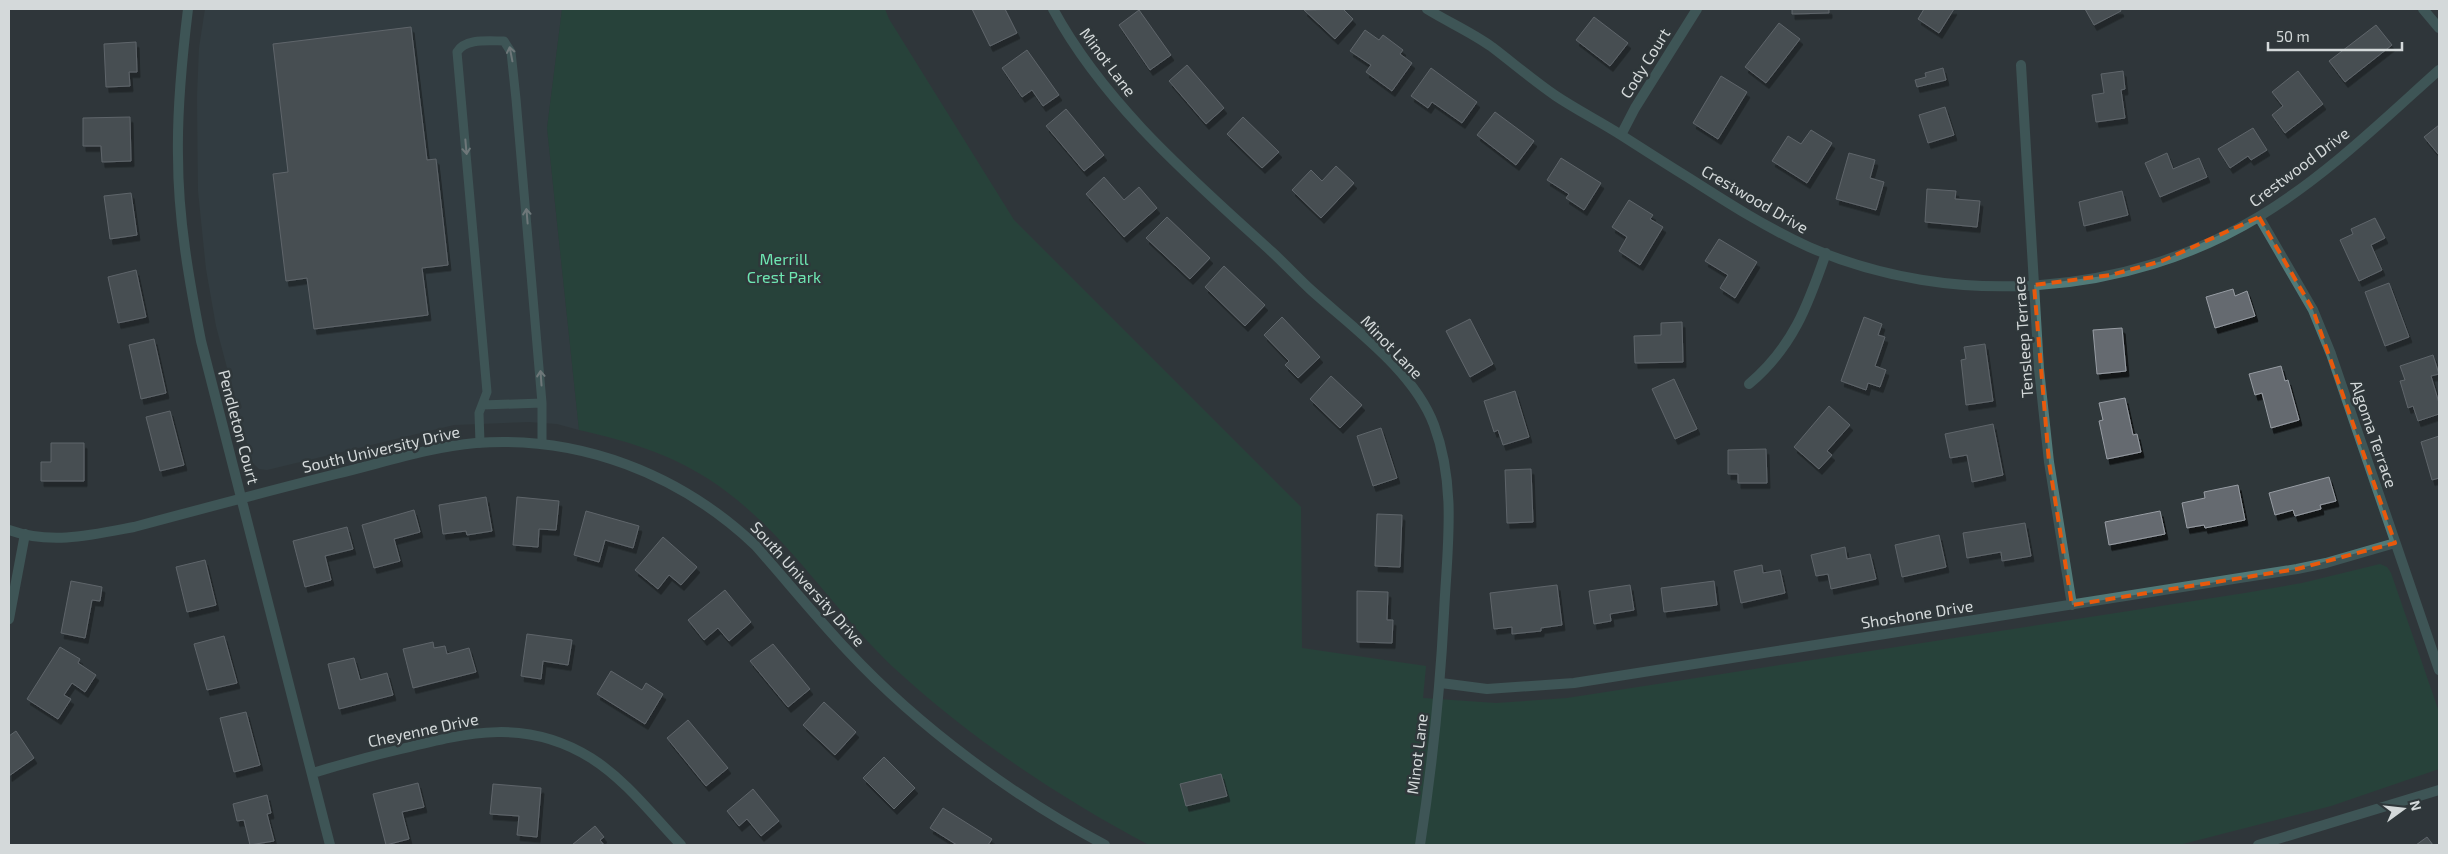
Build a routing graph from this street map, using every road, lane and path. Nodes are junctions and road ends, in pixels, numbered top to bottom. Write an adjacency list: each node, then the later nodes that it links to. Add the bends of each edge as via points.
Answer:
1 (188, 9): 18 (street, Pendleton Court, via 182,60 178,157 187,270 201,341)
2 (1053, 9): 25 (street, Minot Lane, via 1081,53 1121,105 1158,145 1371,344 1401,374 1428,412 1443,454 1450,507)
3 (1427, 9): 9 (street, Crestwood Drive, via 1490,46 1558,97)
4 (1697, 9): 9 (street, Cody Court)
5 (2423, 9): 6 (street)
6 (2439, 28)
7 (2021, 65): 12 (street, Tensleep Terrace)
8 (2439, 70): 10 (street, Crestwood Drive, via 2338,160)
9 (1621, 135): 11 (street, Crestwood Drive, via 1767,226)
10 (2259, 217): 12 (street, Crestwood Drive, via 2162,261 2110,275); 21 (street, Algoma Terrace, via 2313,310)
11 (1826, 253): 12 (street, Crestwood Drive, via 1894,274 1943,282); 13 (street, via 1814,287 1784,348)
12 (2034, 285): 22 (street, Tensleep Terrace, via 2048,453)
13 (1750, 384)
14 (542, 403): 15 (lane); 15 (lane, one-way to 15, via 511,52 504,41 468,42 457,52 486,392); 17 (lane)
15 (482, 405): 16 (lane, via 479,413)
16 (480, 443): 17 (street, South University Drive); 18 (street, South University Drive, via 430,450)
17 (542, 444): 30 (street, South University Drive, via 590,452 625,463 656,475 693,496 750,540 848,651 954,746 1018,794)
18 (242, 498): 20 (street, South University Drive, via 86,536 52,538); 26 (street, Pendleton Court)
19 (9, 530): 20 (street, South University Drive)
20 (25, 534): 23 (street)
21 (2395, 543): 22 (street, Shoshone Drive, via 2297,569); 24 (street, Algoma Terrace)
22 (2072, 605): 25 (street, Shoshone Drive, via 1574,683 1487,689)
23 (9, 619)
24 (2439, 670)
25 (1441, 683): 31 (street, Minot Lane)
26 (313, 773): 28 (street, Pendleton Court); 29 (street, Cheyenne Drive, via 473,732 530,734 561,743 591,758 614,776)
27 (2439, 790): 32 (street)
28 (330, 845)
29 (681, 845)
30 (1105, 845)
31 (1420, 845)
32 (2258, 845)

